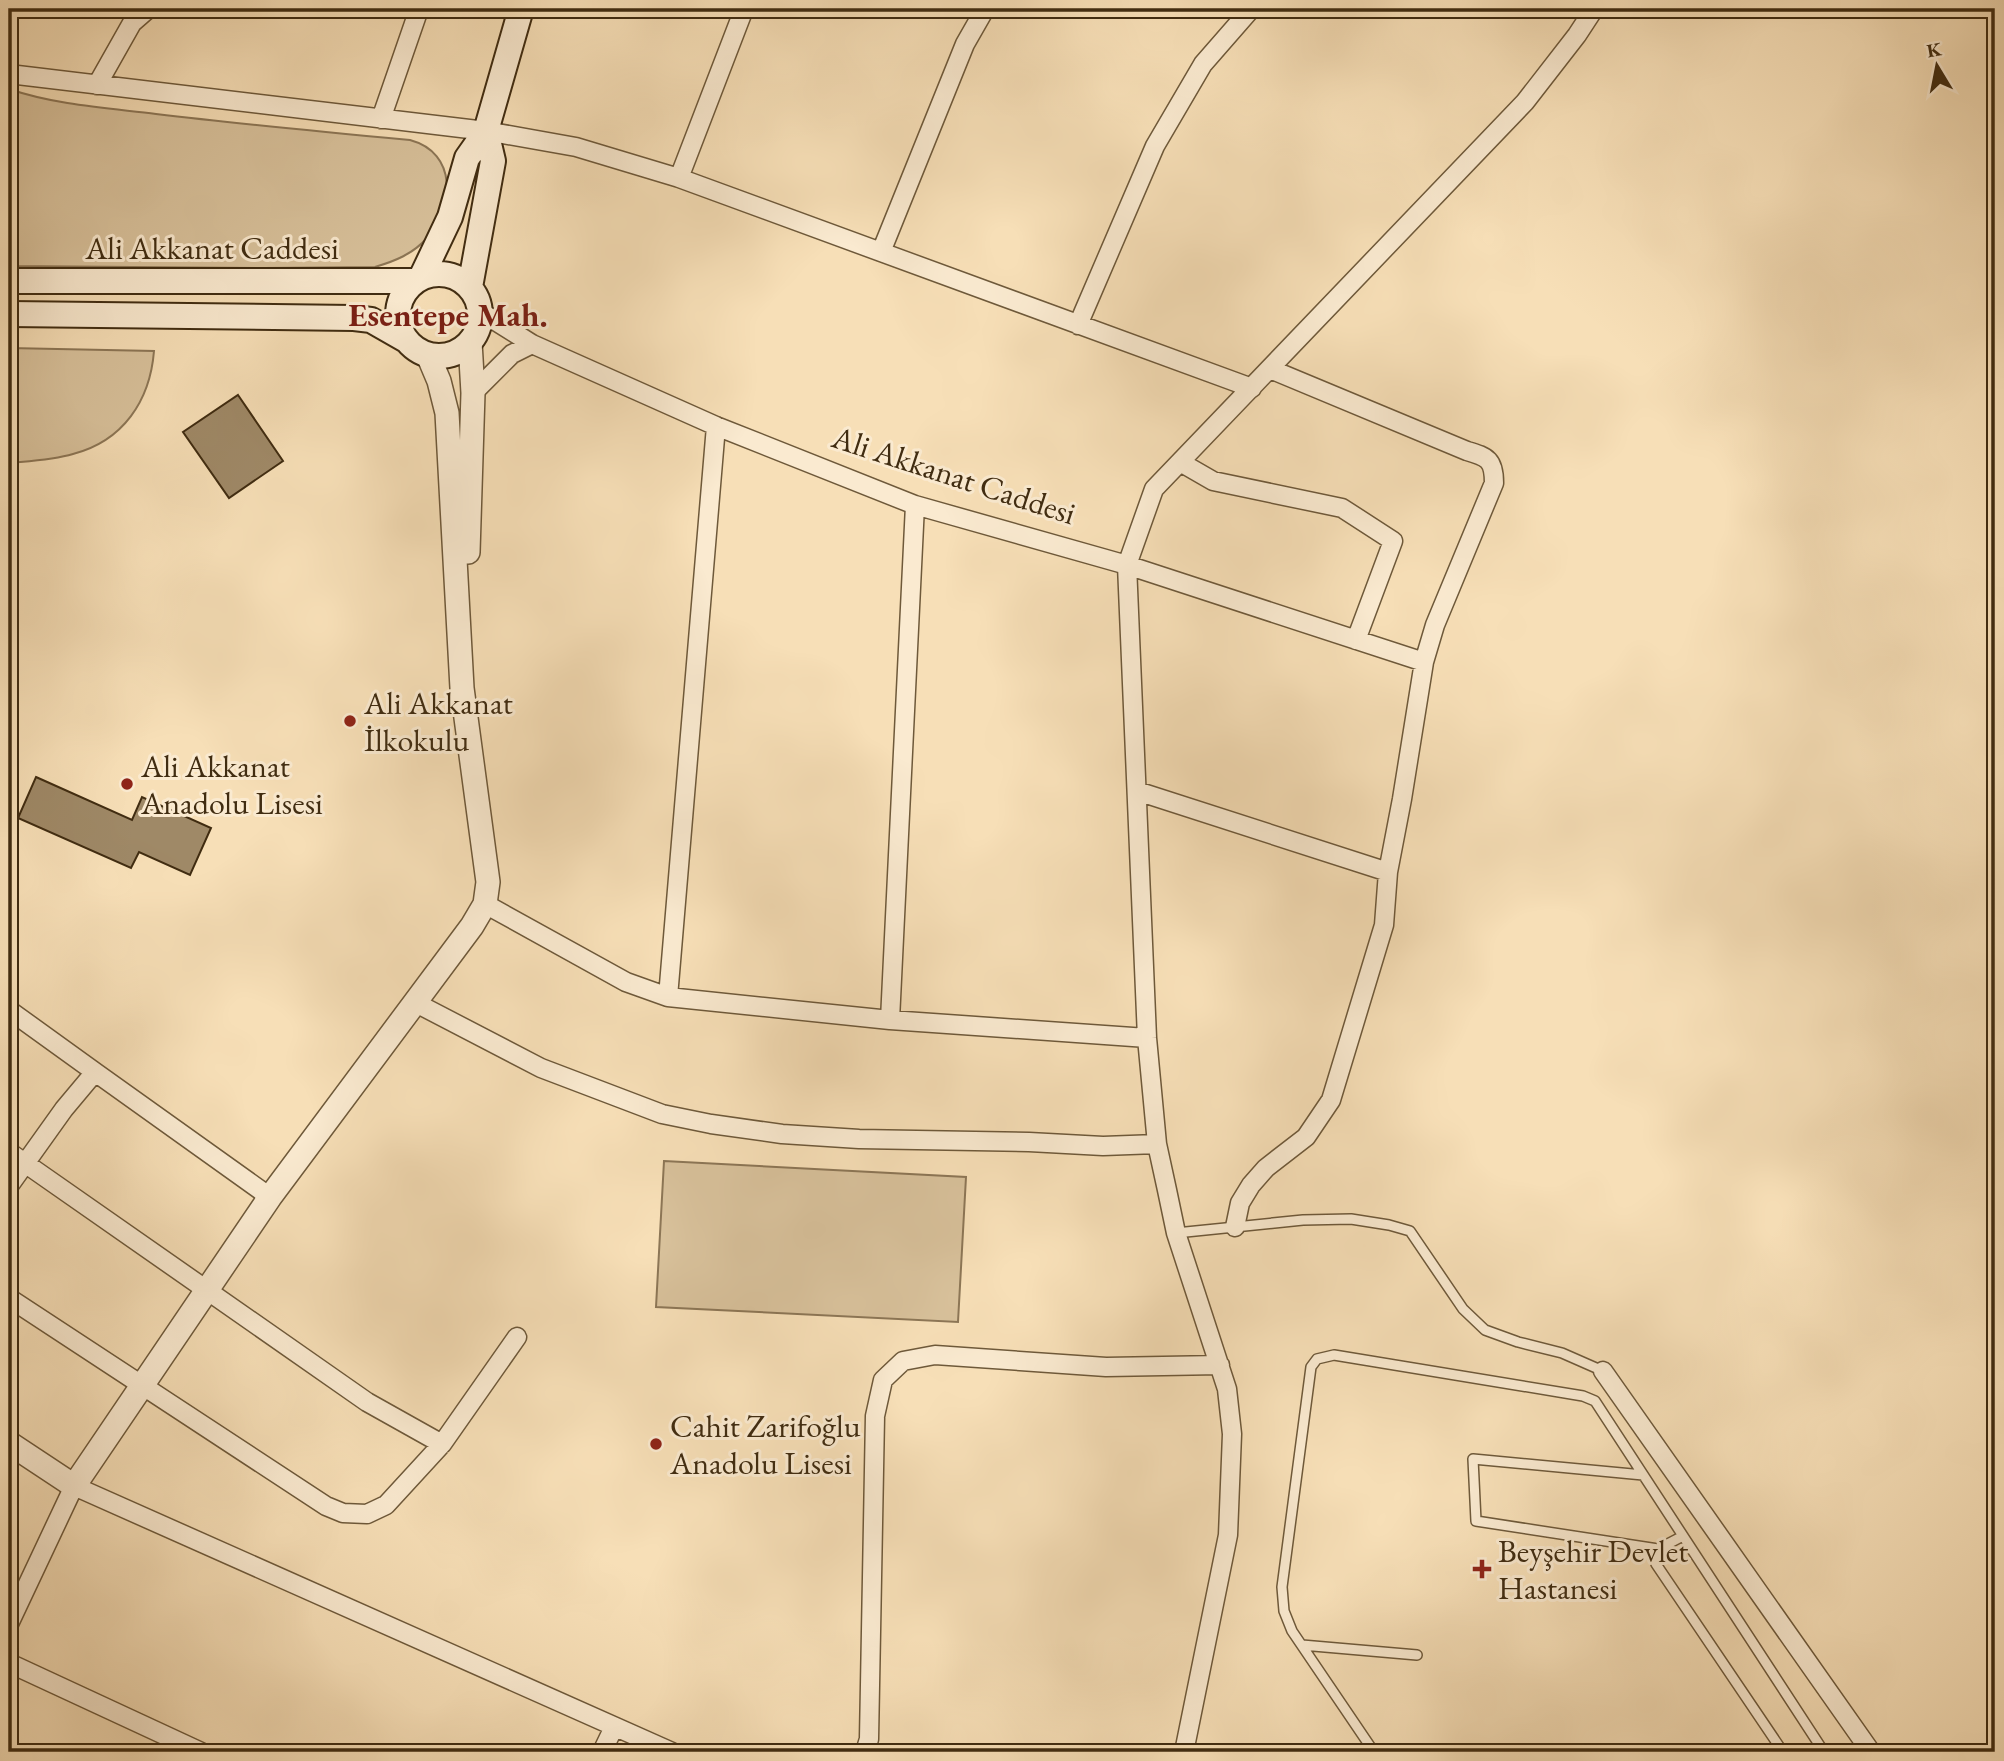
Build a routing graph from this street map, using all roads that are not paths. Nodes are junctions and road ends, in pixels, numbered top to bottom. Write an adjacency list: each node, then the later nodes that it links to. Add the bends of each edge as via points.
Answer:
1 (148, 9): 9 (street, via 132,23)
2 (419, 9): 10 (street)
3 (522, 9): 11 (main road)
4 (744, 9): 12 (street)
5 (985, 9): 13 (street, via 965,44)
6 (1251, 9): 19 (street, via 1203,64 1155,146)
7 (1594, 9): 24 (street, via 1525,102)
8 (9, 74): 9 (street)
9 (97, 85): 10 (street)
10 (381, 119): 11 (street)
11 (486, 131): 12 (street, via 576,147); 14 (main road, via 467,158 450,217); 16 (main road, via 493,160)
12 (679, 178): 13 (street)
13 (881, 252): 19 (street)
14 (418, 280): 15 (main road, Ali Akkanat Caddesi); 16 (main road, via 447,275); 20 (main road, via 402,296 398,309)
15 (9, 281)
16 (470, 287): 17 (main road)
17 (481, 312): 21 (main road, via 478,331); 22 (street, Ali Akkanat Caddesi)
18 (9, 314): 20 (main road, via 354,318 371,320)
19 (1078, 325): 25 (street)
20 (406, 340): 23 (main road)
21 (470, 342): 23 (main road, via 454,354); 26 (street)
22 (532, 344): 26 (street, via 512,354); 27 (street, Ali Akkanat Caddesi)
23 (428, 355): 33 (street, via 447,413)
24 (1270, 369): 25 (street); 32 (street, via 1481,455 1494,468 1494,483)
25 (1252, 388): 28 (street)
26 (473, 393): 33 (street)
27 (716, 426): 29 (street, Ali Akkanat Caddesi); 37 (street)
28 (1180, 462): 30 (street, via 1154,489); 31 (street, via 1213,481 1342,508 1393,541)
29 (915, 505): 30 (street, Ali Akkanat Caddesi); 40 (street)
30 (1127, 565): 31 (street, Ali Akkanat Caddesi); 34 (street)
31 (1356, 640): 32 (street, Ali Akkanat Caddesi)
32 (1423, 662): 35 (street)
33 (462, 688): 36 (street, via 488,883)
34 (1137, 791): 35 (street); 41 (street)
35 (1388, 872): 48 (street, via 1384,925 1331,1100 1306,1137 1251,1185 1240,1203)
36 (485, 905): 37 (street, via 626,982); 38 (street)
37 (668, 997): 40 (street)
38 (414, 1002): 43 (street, via 541,1068 662,1114 782,1134 859,1139); 47 (street)
39 (9, 1010): 42 (street)
40 (890, 1020): 41 (street)
41 (1147, 1038): 43 (street)
42 (96, 1072): 45 (street); 47 (street)
43 (1157, 1144): 49 (street)
44 (9, 1152): 45 (street)
45 (24, 1164): 46 (street); 50 (street)
46 (9, 1186)
47 (270, 1197): 50 (street)
48 (1235, 1227): 49 (lane); 54 (lane, via 1350,1219 1410,1231 1463,1309 1485,1329)
49 (1176, 1233): 53 (street)
50 (207, 1289): 55 (street); 57 (street, via 367,1402)
51 (9, 1298): 55 (street)
52 (517, 1336): 57 (street)
53 (1220, 1365): 71 (street, via 1106,1367 936,1356 903,1361 883,1380 875,1416 869,1739); 72 (street, via 1232,1433 1228,1535)
54 (1604, 1371): 76 (street)
55 (142, 1385): 57 (street, via 343,1513 367,1514 386,1505); 59 (street)
56 (9, 1443): 59 (street)
57 (442, 1444)
58 (1643, 1475): 60 (lane); 61 (lane, via 1474,1459 1476,1521); 63 (lane, via 1594,1401 1583,1396 1334,1355 1317,1359 1311,1367 1282,1587 1284,1611)
59 (74, 1486): 62 (street); 66 (street)
60 (1683, 1536): 61 (lane); 75 (lane)
61 (1658, 1549): 74 (lane, via 1656,1564)
62 (9, 1624)
63 (1301, 1645): 64 (lane); 73 (lane)
64 (1417, 1655)
65 (9, 1662): 67 (street)
66 (614, 1727): 69 (street); 70 (street)
67 (172, 1746): 68 (street)
68 (201, 1752)
69 (602, 1752)
70 (672, 1752)
71 (865, 1752)
72 (1184, 1752)
73 (1374, 1752)
74 (1783, 1752)
75 (1824, 1752)
76 (1871, 1752)

